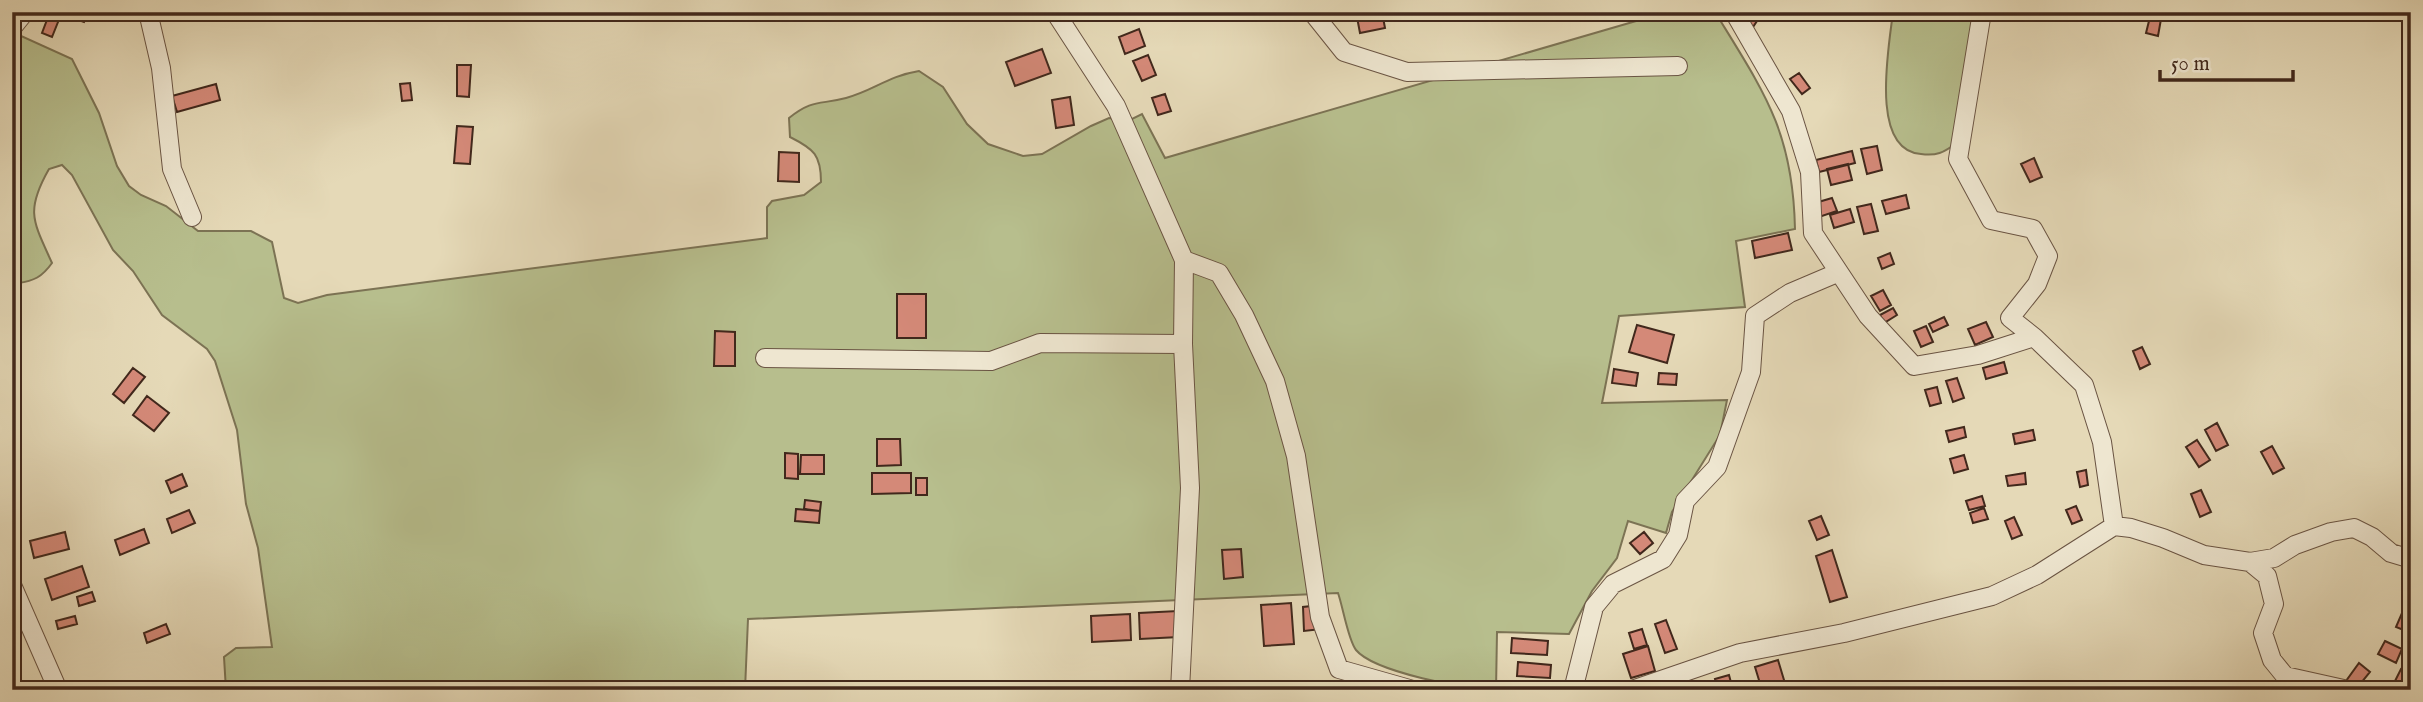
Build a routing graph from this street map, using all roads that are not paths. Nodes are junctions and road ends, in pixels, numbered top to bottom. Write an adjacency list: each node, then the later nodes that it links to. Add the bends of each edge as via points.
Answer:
1 (25, 12): 7 (street)
2 (148, 12): 9 (street, via 161,68 172,169)
3 (1055, 12): 10 (street, via 1115,106)
4 (1312, 12): 8 (street, via 1344,52 1407,72)
5 (1734, 12): 11 (street, via 1791,111 1810,172 1814,233)
6 (1982, 12): 12 (street, via 1958,159 1991,220 2033,229 2048,256 2037,284 2010,318)
7 (12, 28)
8 (1678, 66)
9 (192, 217)
10 (1184, 260): 13 (street); 22 (street, via 1219,273 1275,381 1296,456 1320,617 1339,669)
11 (1837, 273): 12 (street, via 1868,316 1914,366 1978,355); 23 (street, via 1790,293 1755,316 1751,372 1717,467 1685,501 1678,535 1663,559 1613,584 1594,607)
12 (2034, 337): 15 (street, via 2084,385 2102,442)
13 (1183, 344): 14 (street, via 1040,343 991,362); 21 (street, via 1190,488)
14 (765, 358)
15 (2114, 526): 17 (street, via 2131,527 2204,555); 24 (street, via 2037,575 1992,596 1740,653)
16 (2411, 559): 17 (street, via 2391,553 2354,528 2295,545 2274,558)
17 (2250, 562): 19 (street, via 2267,576 2274,604 2263,633 2272,660 2285,676)
18 (12, 585): 20 (street)
19 (2313, 685): 25 (street)
20 (58, 690)
21 (1180, 690)
22 (1413, 690)
23 (1573, 690)
24 (1632, 690)
25 (2348, 690)

